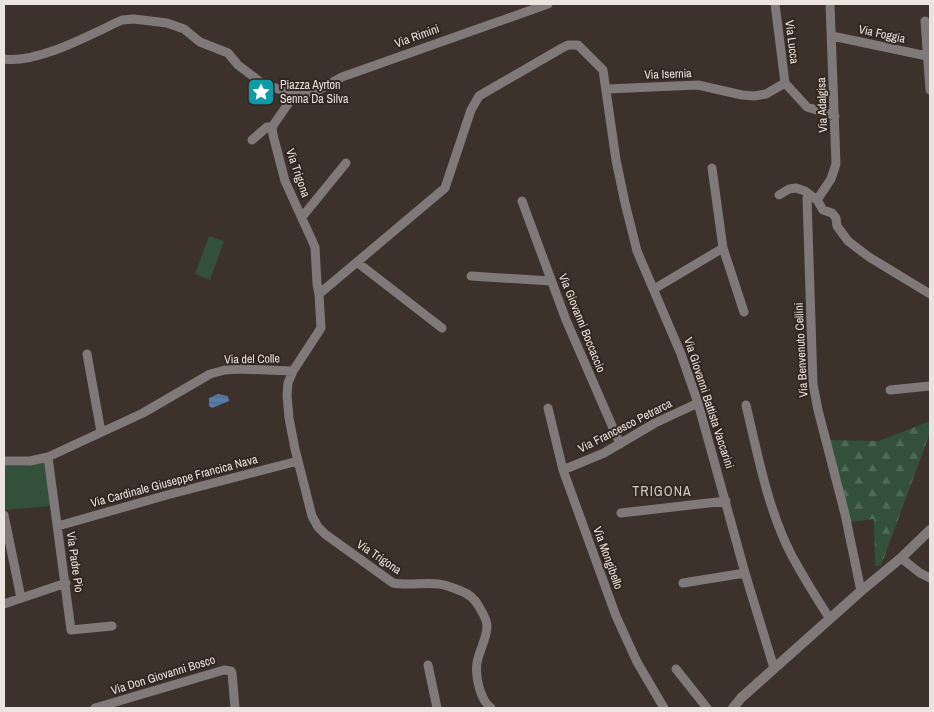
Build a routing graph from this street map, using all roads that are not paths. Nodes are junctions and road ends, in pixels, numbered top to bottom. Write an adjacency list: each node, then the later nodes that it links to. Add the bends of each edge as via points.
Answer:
1 (548, 4): 11 (street, Via Rimini, via 342,76 315,92)
2 (775, 4): 8 (street, Via Lucca)
3 (830, 4): 5 (street, Via Adalgisa)
4 (925, 21): 6 (street)
5 (832, 36): 6 (street, Via Foggia); 12 (street, Via Adalgisa)
6 (927, 56): 10 (street)
7 (4, 58): 11 (street, via 18,60 40,54 122,20 167,22 184,29 200,42 228,53 263,84)
8 (785, 83): 9 (street, Via Isernia, via 766,94 754,96 698,85); 12 (street, via 807,107)
9 (607, 89): 23 (street, Via Giovanni Battista Vaccarini, via 603,70 590,55 578,45 568,45 479,96 471,110 445,188); 26 (street, Via Giovanni Battista Vaccarini, via 624,202 637,251)
10 (930, 90)
11 (297, 96): 13 (street)
12 (835, 116): 19 (street, Via Adalgisa, via 836,164 831,180)
13 (272, 127): 14 (street, via 267,127); 21 (street, Via Trigona, via 284,175)
14 (252, 140)
15 (346, 163): 21 (street)
16 (712, 168): 22 (street)
17 (808, 194): 18 (street, via 796,188); 19 (street); 54 (street, Via Benvenuto Cellini, via 813,384)
18 (779, 195)
19 (817, 200): 28 (street, via 823,210 836,218 837,226 848,241)
20 (522, 201): 25 (street, Via Giovanni Boccaccio)
21 (302, 217): 27 (street, Via Trigona, via 315,247)
22 (723, 248): 26 (street); 29 (street)
23 (358, 263): 27 (street); 30 (street)
24 (471, 276): 25 (street)
25 (551, 281): 39 (street, Via Giovanni Boccaccio)
26 (654, 289): 35 (street, Via Giovanni Battista Vaccarini)
27 (319, 294): 32 (street, Via del Colle, via 321,328)
28 (930, 294)
29 (744, 312)
30 (442, 328)
31 (88, 354): 38 (street)
32 (293, 371): 38 (street, Via del Colle, via 239,369 210,374 143,413); 42 (street, Via Trigona, via 288,383 289,418)
33 (930, 386): 34 (street)
34 (890, 390)
35 (698, 403): 39 (street, Via Francesco Petrarca); 44 (street, Via Giovanni Battista Vaccarini)
36 (746, 405): 57 (street, via 776,518 792,556)
37 (548, 408): 43 (street, Via Mongibello)
38 (101, 432): 40 (street, Via del Colle)
39 (620, 444): 43 (street, Via Francesco Petrarca)
40 (48, 456): 41 (street, Via del Colle, via 20,462); 47 (street, Via Padre Pio)
41 (4, 461)
42 (298, 461): 47 (street, Via Cardinale Giuseppe Francica Nava); 65 (street, Via Trigona, via 312,516 325,534 394,584 440,584 474,599 488,625 477,670 481,695)
43 (563, 470): 66 (street, Via Mongibello, via 616,616 637,662)
44 (726, 501): 45 (street); 50 (street, Via Giovanni Battista Vaccarini)
45 (622, 513)
46 (4, 515): 55 (street)
47 (58, 526): 52 (street, Via Padre Pio)
48 (930, 530): 49 (street)
49 (901, 558): 51 (street); 54 (street)
50 (745, 573): 53 (street); 61 (street, Via Giovanni Battista Vaccarini)
51 (930, 578)
52 (66, 583): 55 (street); 58 (street, Via Padre Pio, via 71,630)
53 (683, 583)
54 (861, 591): 57 (street)
55 (21, 598): 56 (street)
56 (4, 604)
57 (830, 620): 61 (street)
58 (112, 626)
59 (428, 665): 64 (street)
60 (676, 668): 67 (street)
61 (774, 668): 68 (street)
62 (96, 708): 63 (street, Via Don Giovanni Bosco, via 224,670 232,673)
63 (235, 708)
64 (437, 708)
65 (491, 708)
66 (664, 708)
67 (707, 708)
68 (732, 708)

